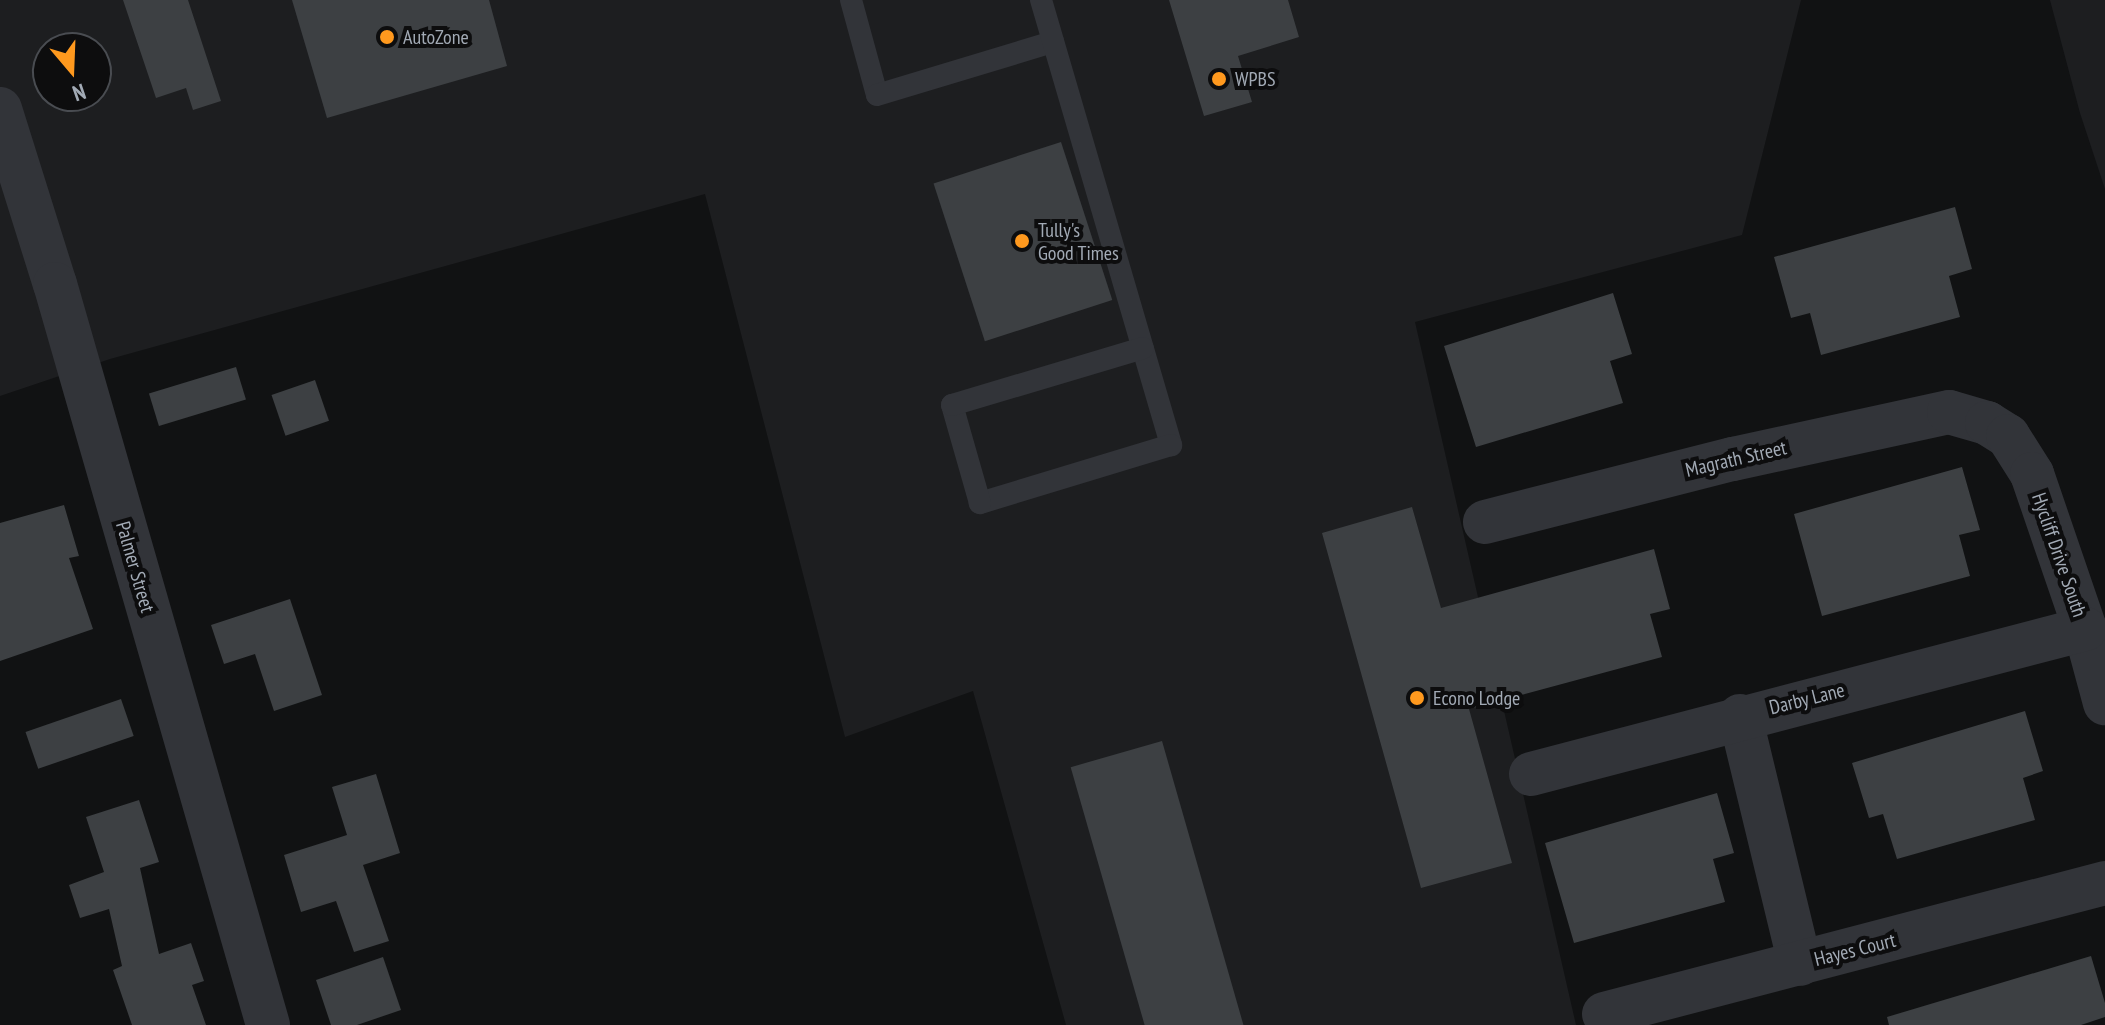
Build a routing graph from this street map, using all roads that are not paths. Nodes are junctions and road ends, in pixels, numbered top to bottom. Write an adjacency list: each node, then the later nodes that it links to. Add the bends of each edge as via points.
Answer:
1 (851, 0): 3 (lane, via 877,95)
2 (1041, 0): 3 (lane)
3 (1053, 42): 5 (lane)
4 (0, 109): 15 (street, Palmer Street)
5 (1143, 348): 5 (lane, via 1171,445 980,503 952,405)
6 (1987, 423): 7 (street, Magrath Street, via 1949,412 1733,459); 8 (street, Hycliff Drive South, via 2008,436 2032,474)
7 (1485, 522)
8 (2085, 629): 9 (street, Hycliff Drive South); 10 (street, Darby Lane)
9 (2105, 703)
10 (1740, 716): 11 (street, Darby Lane); 13 (street)
11 (1531, 774)
12 (2105, 883): 13 (street, Hayes Court)
13 (1800, 964): 14 (street, Hayes Court)
14 (1604, 1014)
15 (268, 1025)

